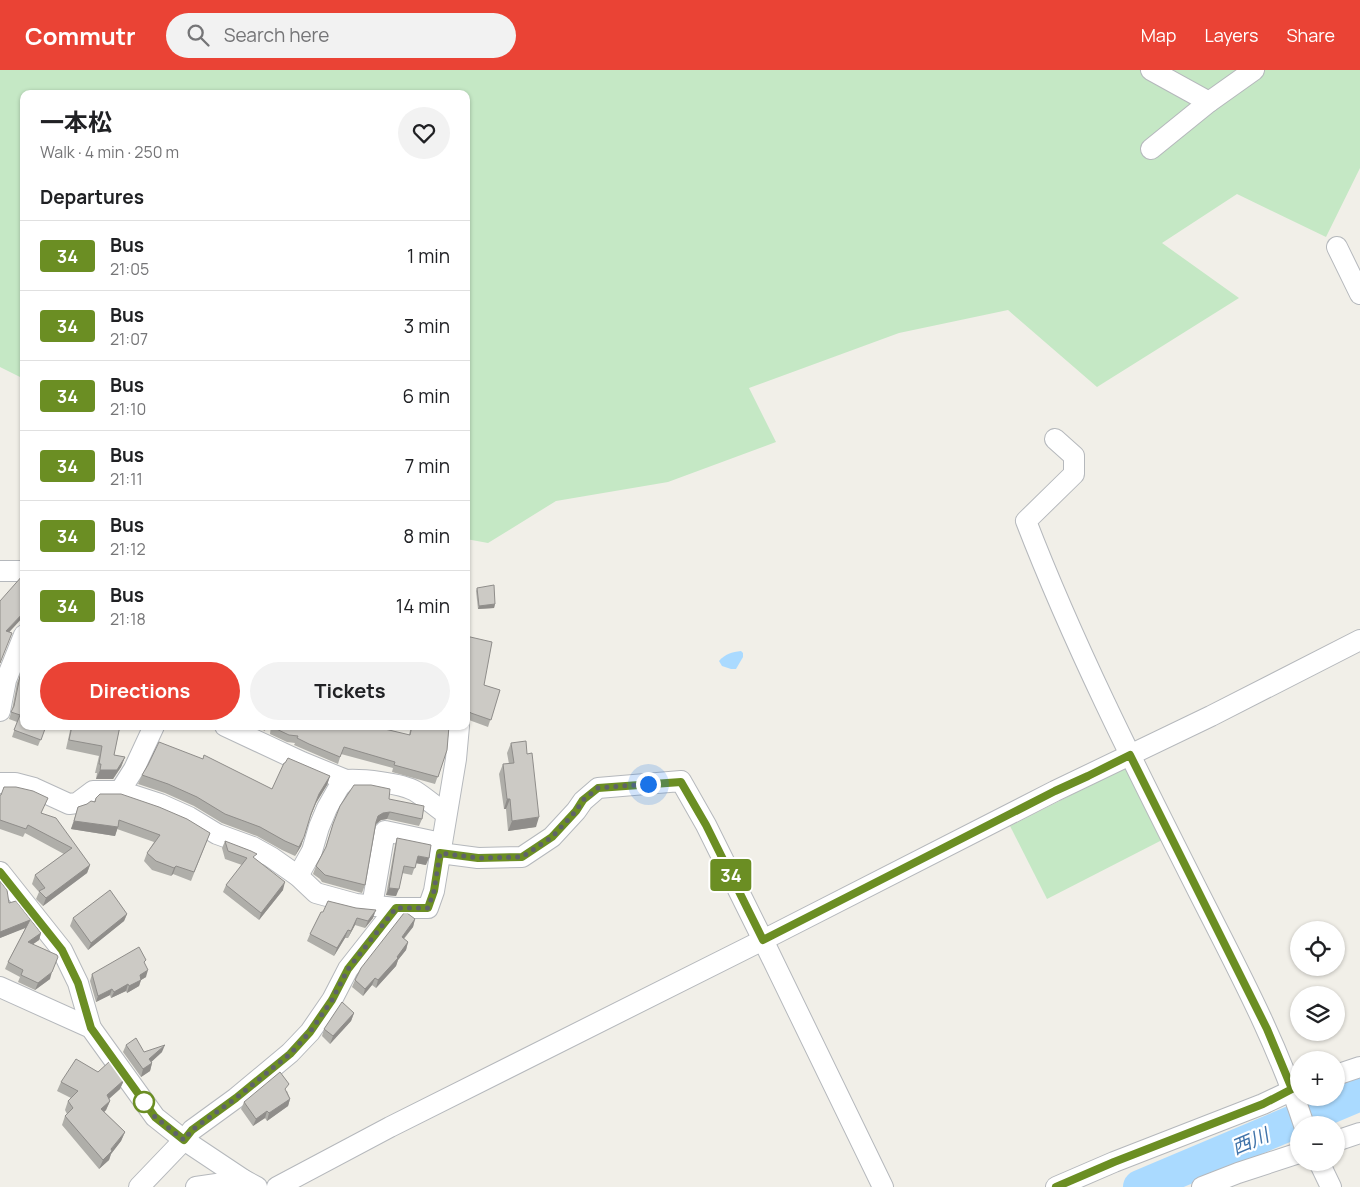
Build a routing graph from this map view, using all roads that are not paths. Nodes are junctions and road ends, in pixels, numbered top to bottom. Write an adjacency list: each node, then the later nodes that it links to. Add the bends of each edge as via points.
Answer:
1 (1151, 70): 3 (street)
2 (1254, 70): 3 (street)
3 (1209, 102): 4 (street)
4 (1151, 149)
5 (1337, 247): 6 (street)
6 (1360, 294)
7 (1055, 439): 16 (street, via 1074,456 1074,474 1026,521 1055,594)
8 (0, 571): 9 (street)
9 (20, 571)
10 (1360, 640): 16 (street)
11 (20, 645): 12 (street, via 6,680)
12 (0, 711)
13 (152, 730): 19 (street)
14 (234, 730): 17 (street)
15 (459, 730): 20 (street)
16 (1130, 755): 26 (street); 31 (street)
17 (346, 780): 20 (street, via 372,780 408,788); 23 (street, via 327,808 312,851)
18 (0, 783): 19 (street, via 34,788 69,804 77,803 93,791)
19 (120, 791): 23 (street, via 160,804 217,834 253,847)
20 (446, 814): 21 (street)
21 (440, 848): 24 (street, via 385,831); 25 (street, via 434,891 428,908); 26 (street, via 478,858 522,857 552,837 583,800 598,788 681,782)
22 (0, 872): 28 (street, via 62,950 78,983)
23 (298, 876): 24 (street, via 316,893)
24 (372, 906): 25 (street)
25 (396, 908): 35 (street, via 348,969 310,1032 290,1054 192,1130)
26 (763, 940): 41 (street); 42 (street)
27 (0, 987): 28 (street)
28 (91, 1028): 35 (street, via 155,1117)
29 (1360, 1067): 30 (street)
30 (1345, 1072)
31 (1290, 1076)
32 (1290, 1091): 43 (street)
33 (1360, 1133): 34 (street)
34 (1345, 1138)
35 (184, 1140): 38 (street); 39 (street)
36 (1290, 1156): 44 (street)
37 (1323, 1171): 45 (street)
38 (251, 1183): 40 (street)
39 (139, 1187)
40 (196, 1187)
41 (277, 1187)
42 (883, 1187)
43 (1056, 1187)
44 (1202, 1187)
45 (1331, 1187)

